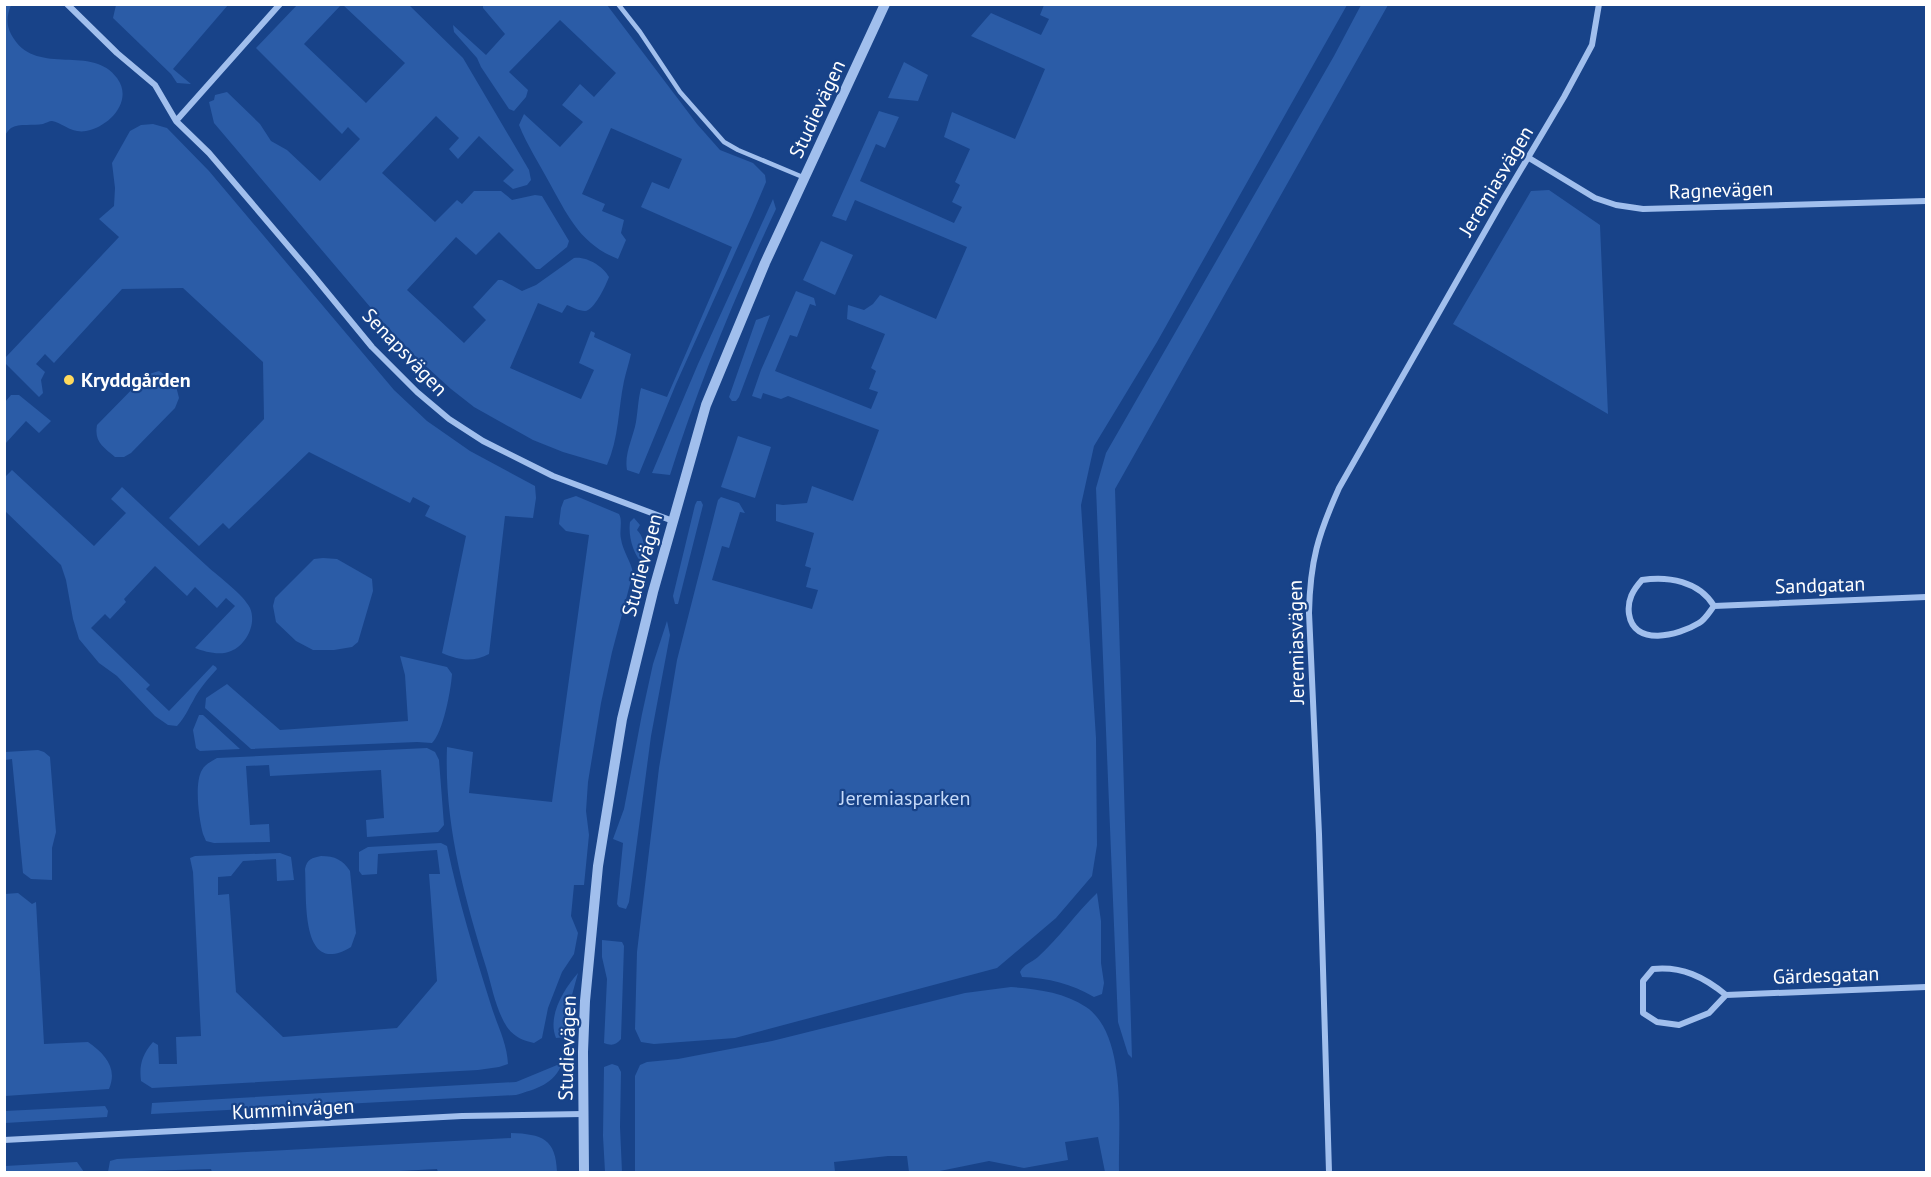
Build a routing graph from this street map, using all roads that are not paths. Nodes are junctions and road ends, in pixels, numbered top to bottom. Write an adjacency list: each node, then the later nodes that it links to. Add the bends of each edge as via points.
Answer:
1 (67, 4): 6 (street, Senapsvägen, via 155,86)
2 (280, 4): 6 (street)
3 (618, 4): 8 (lane, via 680,92 723,142)
4 (885, 4): 8 (street, Studievägen)
5 (1599, 4): 7 (street, Jeremiasvägen, via 1592,45)
6 (176, 121): 10 (street, Senapsvägen, via 209,153 372,347 449,419 553,477)
7 (1529, 158): 9 (street, Ragnevägen, via 1594,198 1643,209); 18 (street, Jeremiasvägen, via 1339,488 1324,521 1310,577)
8 (805, 178): 10 (street, Studievägen, via 706,405)
9 (1926, 201)
10 (673, 521): 15 (street, Studievägen, via 622,719 608,797 585,1001)
11 (1926, 597): 12 (street, Sandgatan)
12 (1714, 606): 12 (street, via 1708,595 1685,583 1659,577 1642,580 1632,591 1628,606 1630,624 1641,634 1664,636 1700,623)
13 (1926, 987): 14 (street, Gärdesgatan)
14 (1726, 995): 14 (street, via 1707,980 1669,967 1653,969 1643,981 1643,1013 1657,1022 1679,1025 1709,1013)
15 (583, 1114): 16 (street, Kumminvägen, via 462,1116); 17 (street, Studievägen)
16 (4, 1140)
17 (584, 1173)
18 (1329, 1173)

